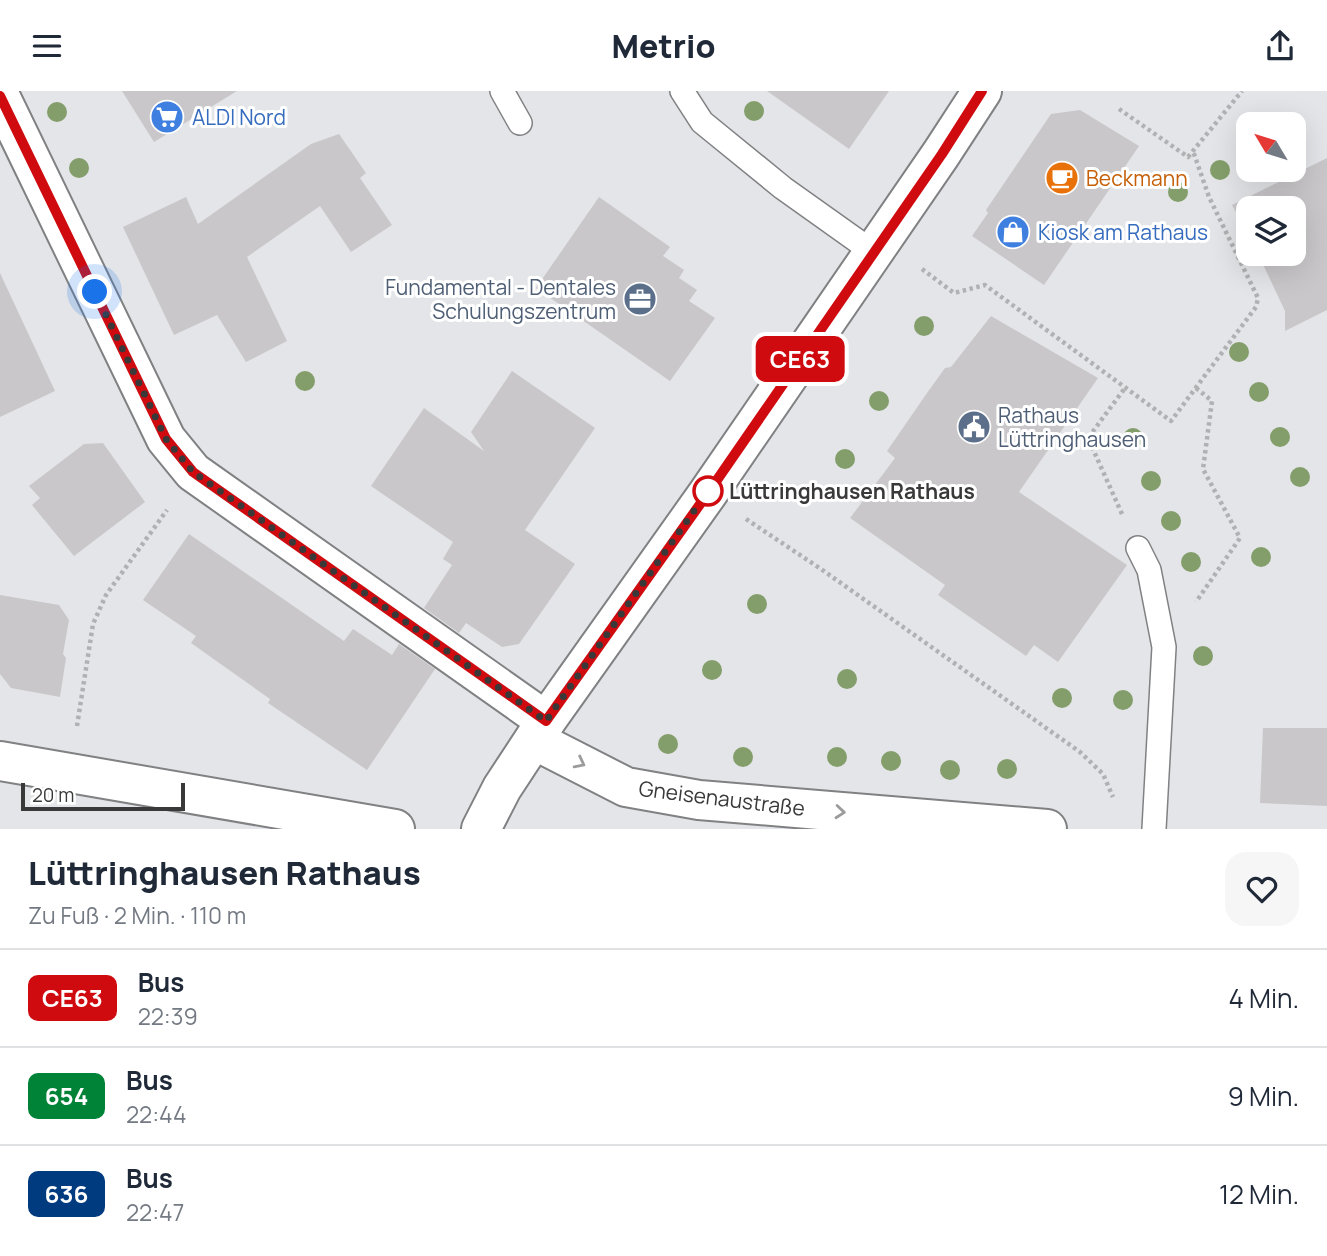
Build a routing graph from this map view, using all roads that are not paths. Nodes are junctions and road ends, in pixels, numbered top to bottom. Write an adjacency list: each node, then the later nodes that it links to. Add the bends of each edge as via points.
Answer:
1 (502, 91): 5 (lane)
2 (682, 91): 6 (lane, via 702,122 783,188)
3 (982, 91): 6 (street)
4 (0, 96): 8 (street, Gneisenaustraße, via 166,439 193,472)
5 (520, 123)
6 (878, 245): 8 (street)
7 (1138, 548): 13 (lane, via 1149,570 1164,647)
8 (540, 731): 11 (street); 12 (street, Gneisenaustraße, one-way to 12, via 626,787 699,800)
9 (0, 761): 10 (street)
10 (395, 829)
11 (481, 829)
12 (1047, 829)
13 (1154, 829)

